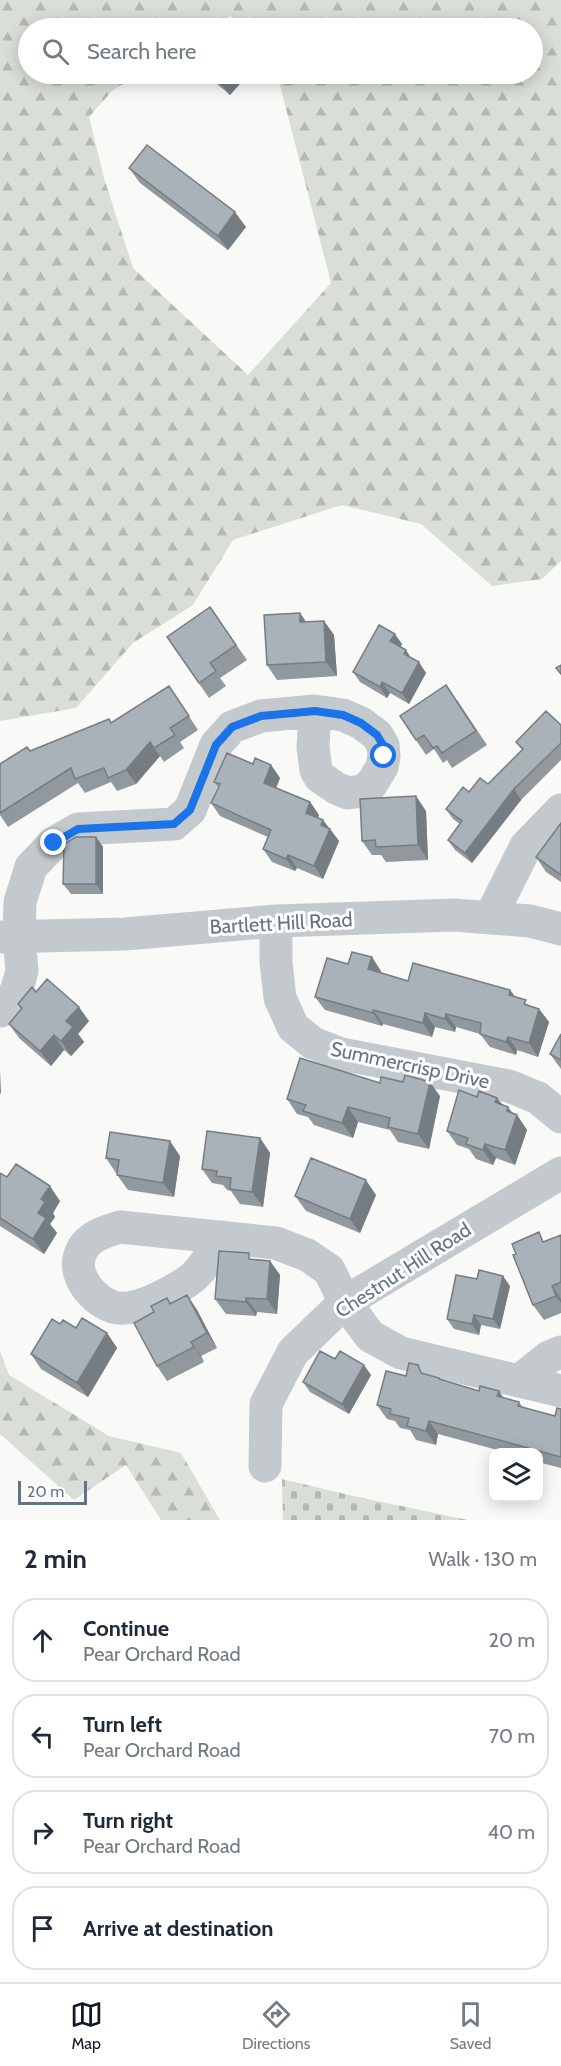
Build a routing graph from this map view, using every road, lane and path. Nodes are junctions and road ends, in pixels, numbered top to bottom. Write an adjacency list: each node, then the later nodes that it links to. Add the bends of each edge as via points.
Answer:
1 (315, 711): 6 (street, via 261,716 232,727 216,745 190,810 174,824 78,829 54,843 31,867)
2 (561, 810): 3 (street, via 526,846)
3 (490, 918): 4 (street, Bartlett Hill Road, via 454,915); 5 (street, Bartlett Hill Road, via 530,921)
4 (276, 921): 6 (street, Bartlett Hill Road, via 125,934); 8 (street, Summercrisp Drive, via 280,998 293,1027 313,1043 341,1054 509,1086 538,1098)
5 (561, 929)
6 (9, 937): 7 (street, via 22,971 16,992)
7 (0, 1011)
8 (561, 1117)
9 (561, 1173): 11 (street, Chestnut Hill Road)
10 (222, 1237): 11 (street, via 276,1243 307,1255 329,1270)
11 (345, 1302): 13 (street, via 370,1336 401,1353); 15 (street, Chestnut Hill Road, via 293,1352 266,1404)
12 (561, 1352): 13 (street)
13 (519, 1381): 14 (street)
14 (561, 1391)
15 (265, 1466)

